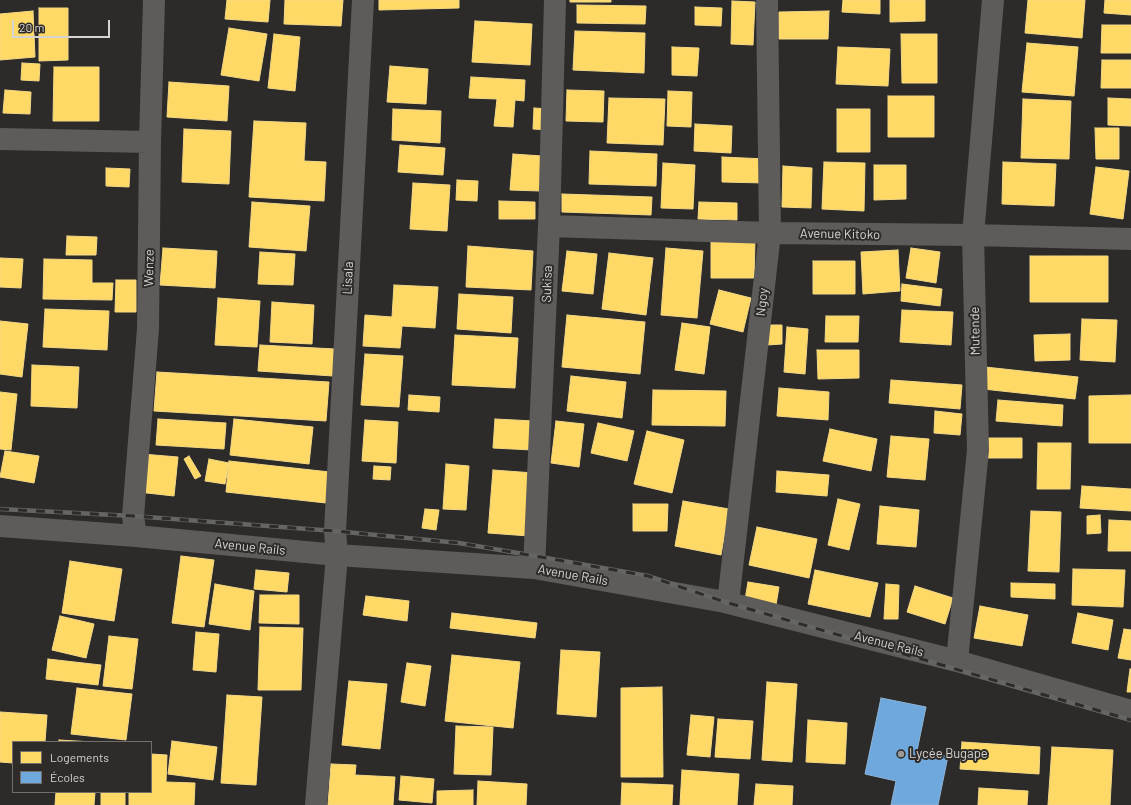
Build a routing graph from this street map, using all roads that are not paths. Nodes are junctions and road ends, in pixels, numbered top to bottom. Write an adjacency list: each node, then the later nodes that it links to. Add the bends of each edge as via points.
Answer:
1 (154, 0): 7 (street, Wenze)
2 (363, 0): 14 (street, Lisala, via 335,531)
3 (555, 0): 8 (street, Sukisa)
4 (767, 0): 9 (street, Ngoy)
5 (993, 0): 10 (street, Mutende)
6 (0, 139): 7 (street)
7 (150, 142): 13 (street, Wenze, via 148,329 133,516)
8 (549, 226): 9 (street, Avenue Kitoko); 15 (street, Sukisa)
9 (770, 233): 10 (street, Avenue Kitoko); 16 (street, Ngoy)
10 (973, 235): 11 (street, Avenue Kitoko); 17 (street, Mutende, via 978,450)
11 (1131, 239)
12 (0, 526): 13 (street, Avenue Rails)
13 (136, 536): 14 (street, Avenue Rails)
14 (337, 556): 15 (street, Avenue Rails); 19 (street, Lisala)
15 (534, 568): 16 (street, Avenue Rails)
16 (728, 603): 17 (street, Avenue Rails)
17 (957, 661): 18 (street, Avenue Rails)
18 (1131, 711)
19 (316, 805)

